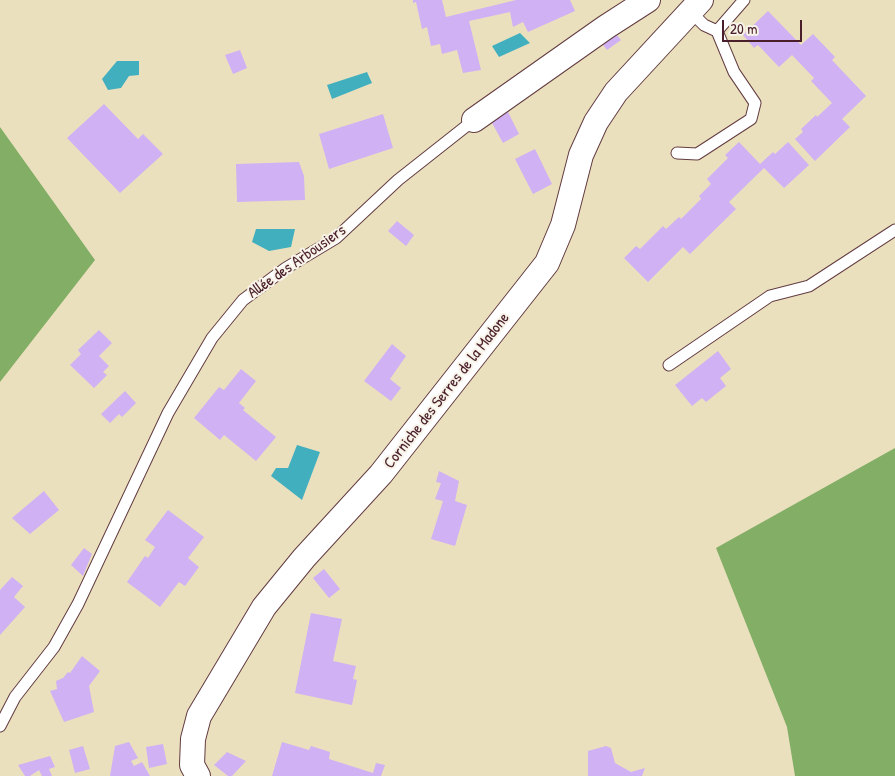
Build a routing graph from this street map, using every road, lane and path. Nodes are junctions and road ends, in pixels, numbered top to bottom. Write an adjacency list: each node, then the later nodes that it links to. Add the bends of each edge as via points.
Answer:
1 (648, 0): 5 (street, Allée des Arbousiers)
2 (744, 0): 4 (lane)
3 (696, 6): 4 (lane, via 704,26); 10 (street, Corniche des Serres de la Madone, via 616,92 596,122 581,155 563,224 547,263 381,474 264,607 199,716 192,756 192,765)
4 (717, 31): 6 (lane, via 734,72 755,102 751,119 697,154)
5 (474, 120): 9 (lane, Allée des Arbousiers, via 398,180 336,238 286,268 243,300 212,338 168,413 78,604 54,647 15,697)
6 (677, 153)
7 (895, 230): 8 (lane, via 809,286 770,296)
8 (669, 365)
9 (0, 726)
10 (198, 776)

